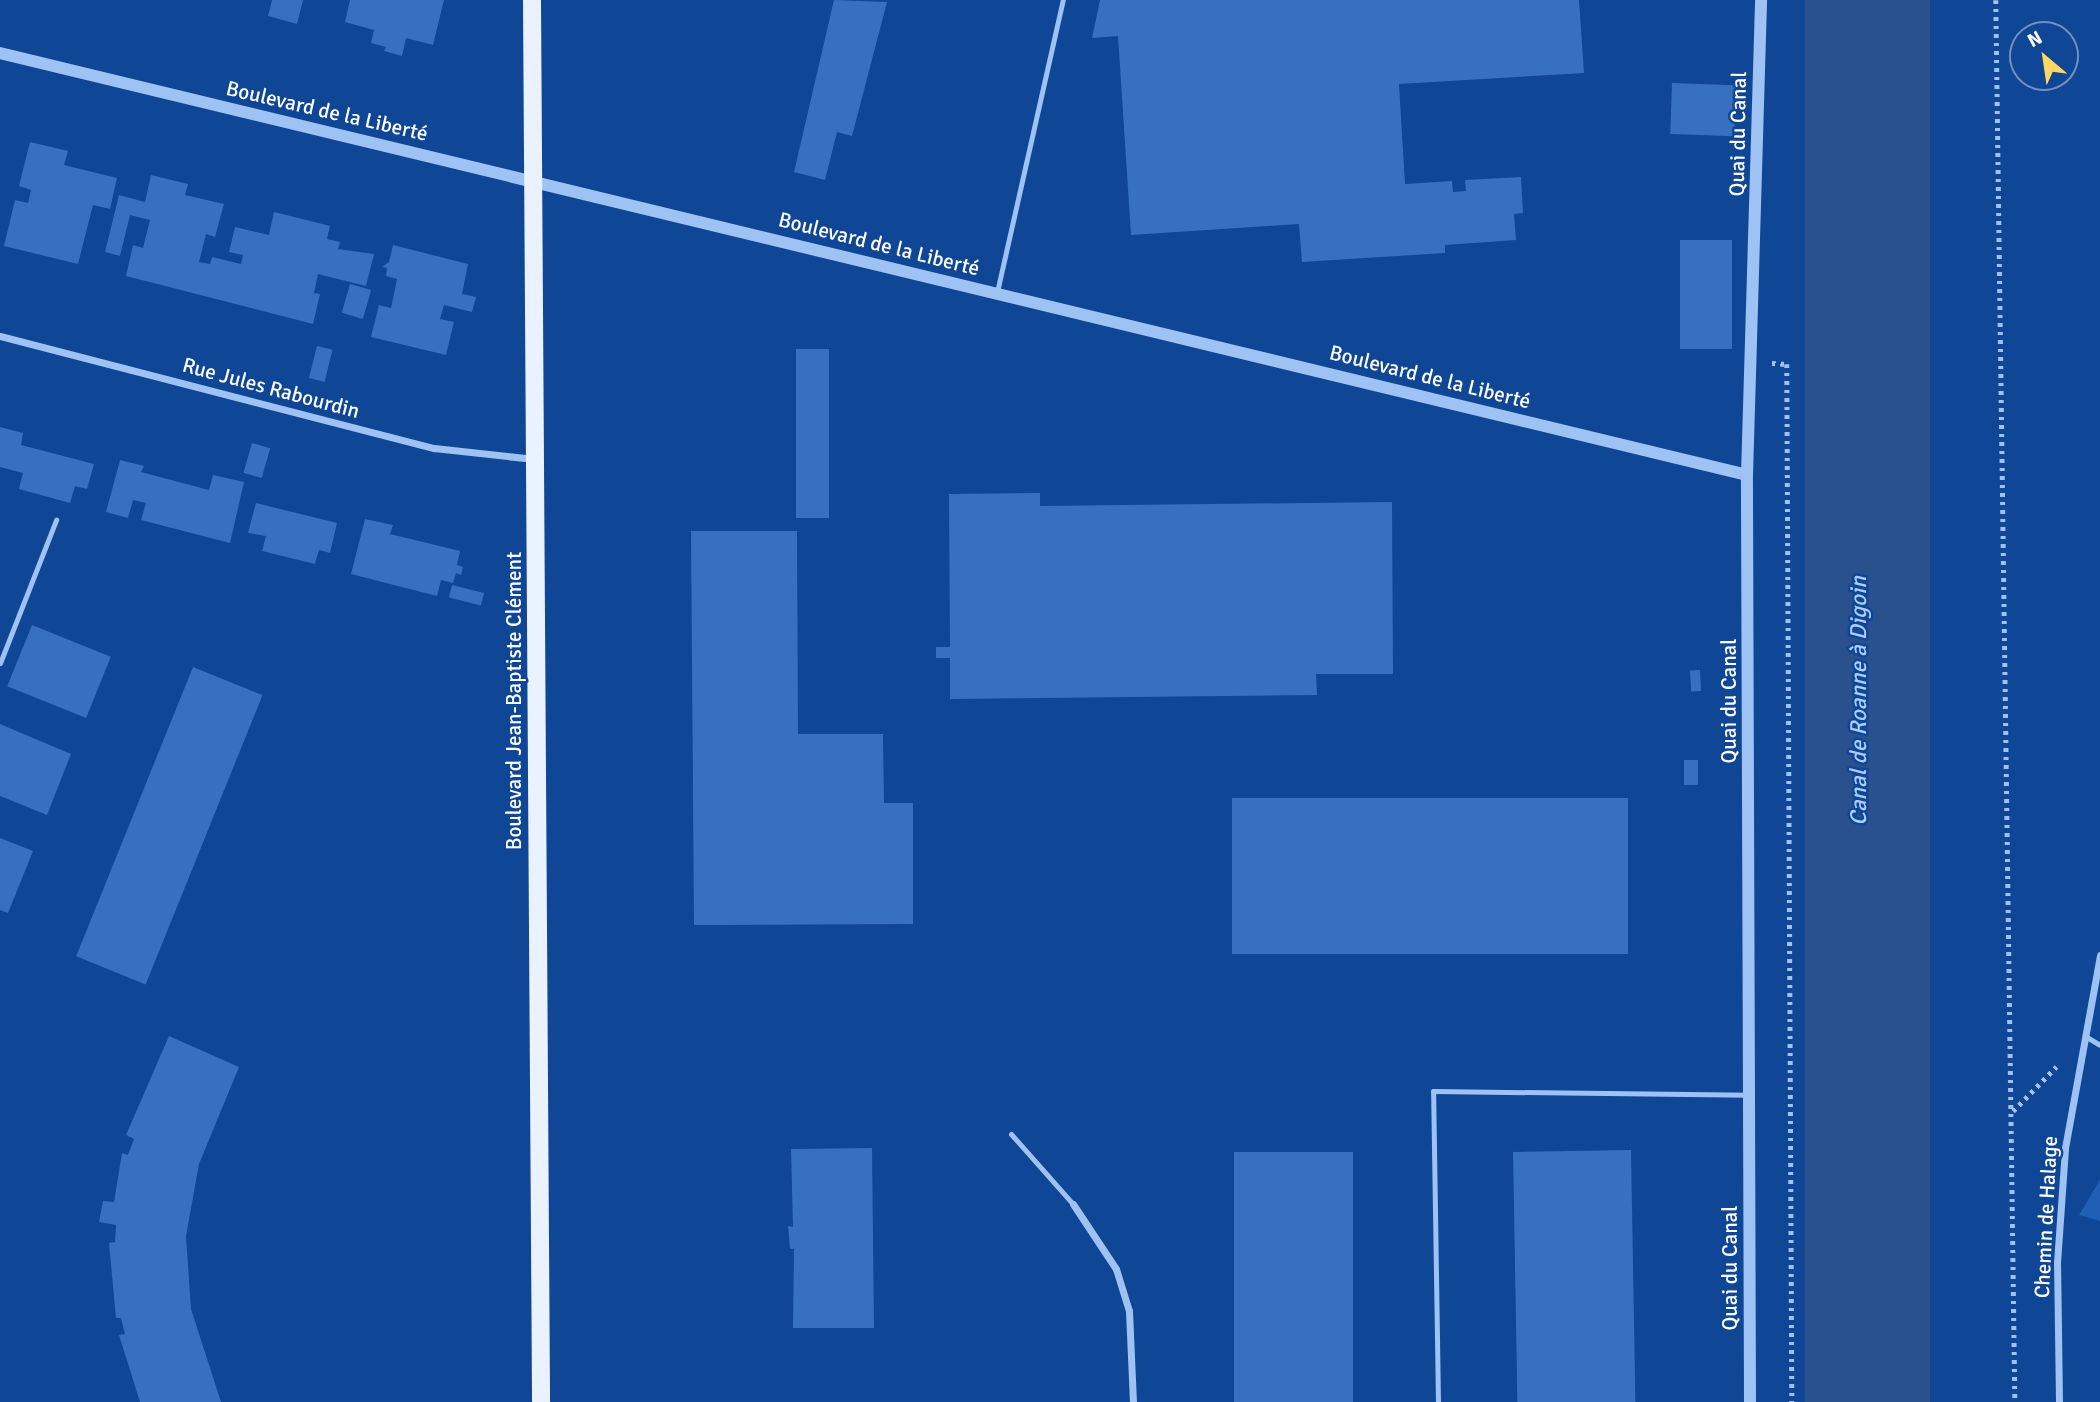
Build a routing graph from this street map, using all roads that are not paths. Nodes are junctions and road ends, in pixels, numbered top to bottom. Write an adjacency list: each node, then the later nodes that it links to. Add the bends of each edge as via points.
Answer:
1 (532, 0): 5 (main road, Boulevard Jean-Baptiste Clément)
2 (1063, 0): 6 (lane)
3 (1761, 0): 9 (street, Quai du Canal)
4 (0, 53): 5 (street, Boulevard de la Liberté)
5 (535, 180): 6 (street, Boulevard de la Liberté); 8 (main road, Boulevard Jean-Baptiste Clément)
6 (997, 292): 9 (street, Boulevard de la Liberté)
7 (0, 335): 8 (street, Rue Jules Rabourdin, via 434,448)
8 (535, 459): 18 (main road, Boulevard Jean-Baptiste Clément)
9 (1747, 475): 15 (street, Quai du Canal)
10 (56, 520): 11 (lane)
11 (0, 663)
12 (2100, 955): 13 (street, Chemin de Halage)
13 (2085, 1036): 14 (lane); 22 (street, Chemin de Halage, via 2065,1148 2057,1264)
14 (2100, 1045)
15 (1749, 1095): 20 (lane, via 1433,1091); 21 (street, Quai du Canal)
16 (1011, 1134): 17 (lane)
17 (1073, 1204): 19 (street, via 1116,1269 1134,1356)
18 (541, 1402)
19 (1133, 1402)
20 (1438, 1402)
21 (1750, 1402)
22 (2059, 1402)

